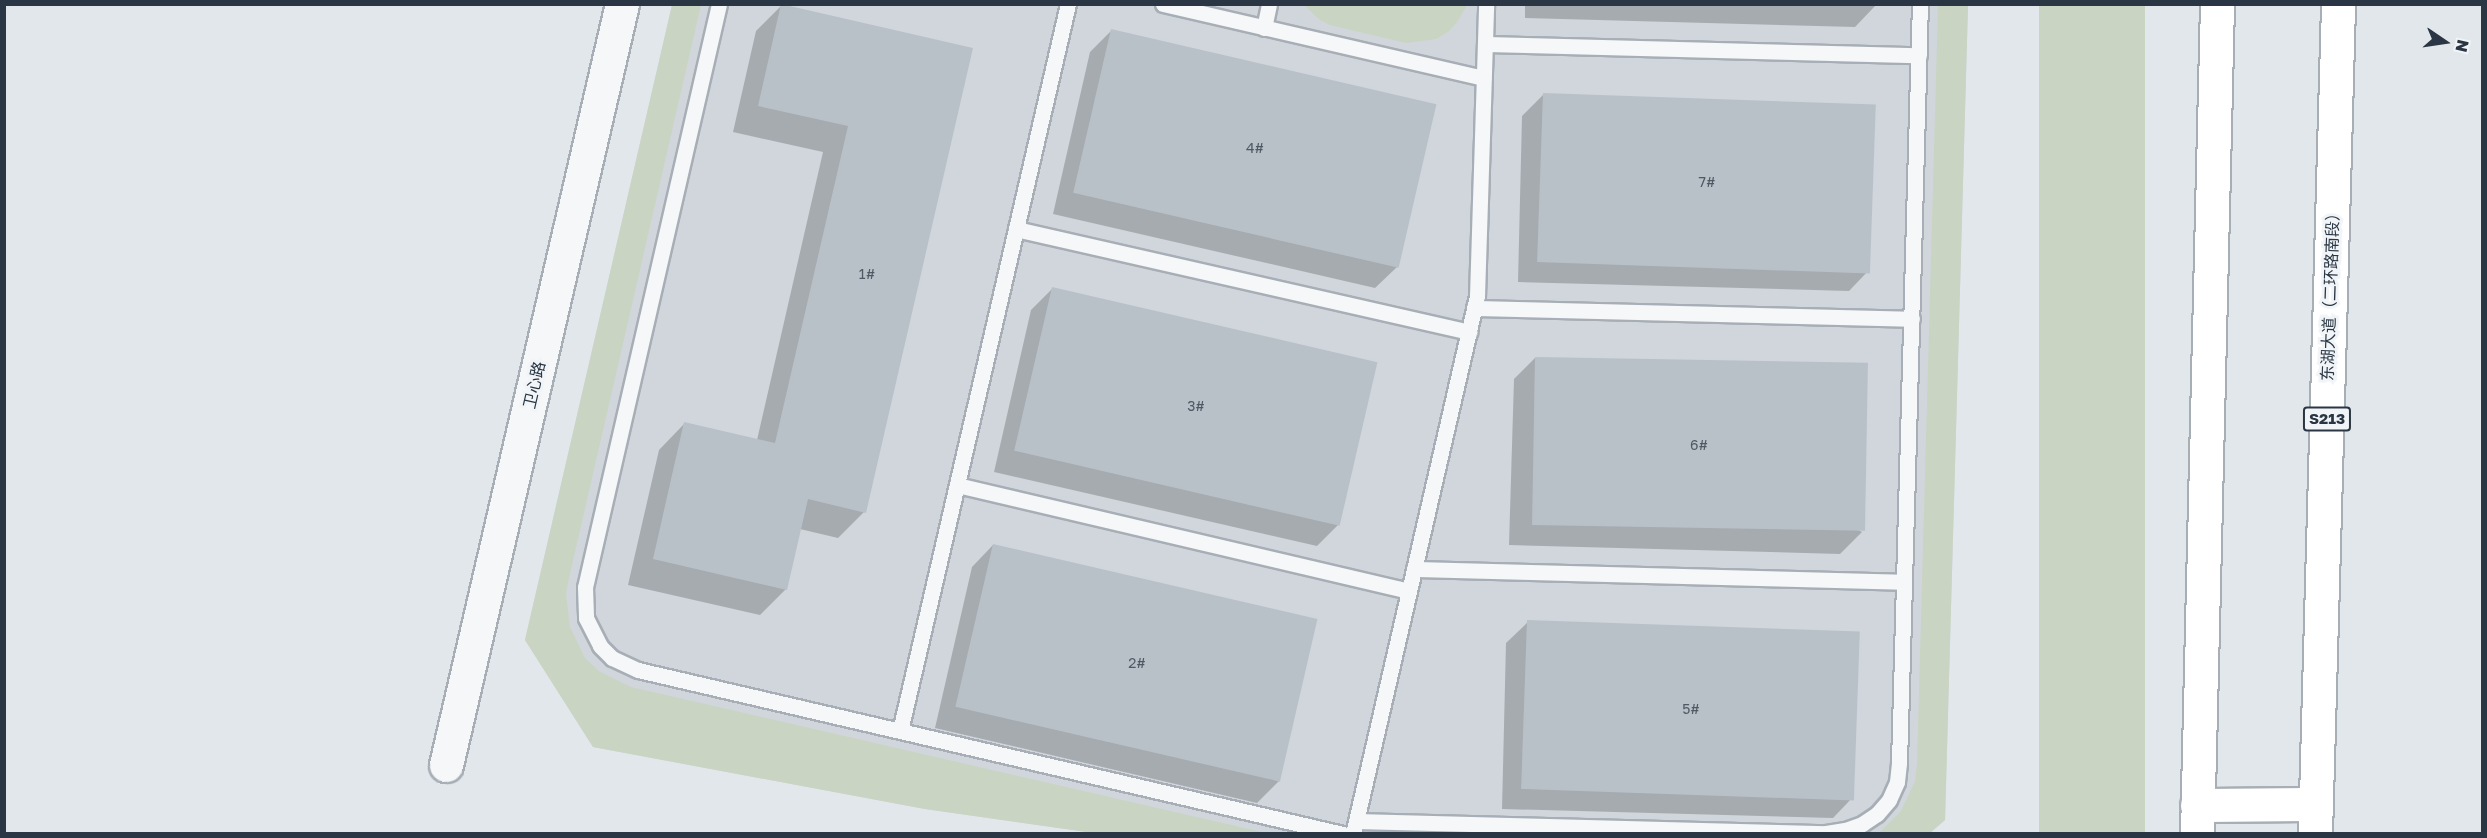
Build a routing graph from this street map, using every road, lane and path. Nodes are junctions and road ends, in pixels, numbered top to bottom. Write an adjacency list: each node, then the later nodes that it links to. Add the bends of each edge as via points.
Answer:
1 (622, 4): 23 (street, 卫心路)
2 (719, 4): 22 (lane, via 585,587 586,618 600,646 624,666)
3 (1068, 4): 14 (lane)
4 (1163, 4): 10 (lane)
5 (1269, 4): 10 (lane)
6 (1486, 4): 11 (lane)
7 (1920, 4): 12 (lane)
8 (2217, 4): 24 (highway)
9 (2338, 4): 25 (highway, 东湖大道（二环路南段） / S213)
10 (1264, 28): 13 (lane)
11 (1485, 44): 12 (lane); 13 (lane)
12 (1919, 55): 16 (lane)
13 (1484, 78): 15 (lane)
14 (1016, 229): 17 (lane); 18 (lane)
15 (1474, 308): 16 (lane); 17 (lane)
16 (1912, 319): 20 (lane)
17 (1469, 332): 19 (lane)
18 (957, 485): 21 (lane); 22 (lane)
19 (1414, 569): 20 (lane); 21 (lane)
20 (1904, 582): 26 (lane, via 1897,782 1889,800 1862,824 1826,833)
21 (1409, 591): 26 (lane)
22 (900, 731): 27 (lane)
23 (446, 765)
24 (2197, 819): 25 (highway)
25 (2316, 819)
26 (1354, 827)
27 (1343, 834)

